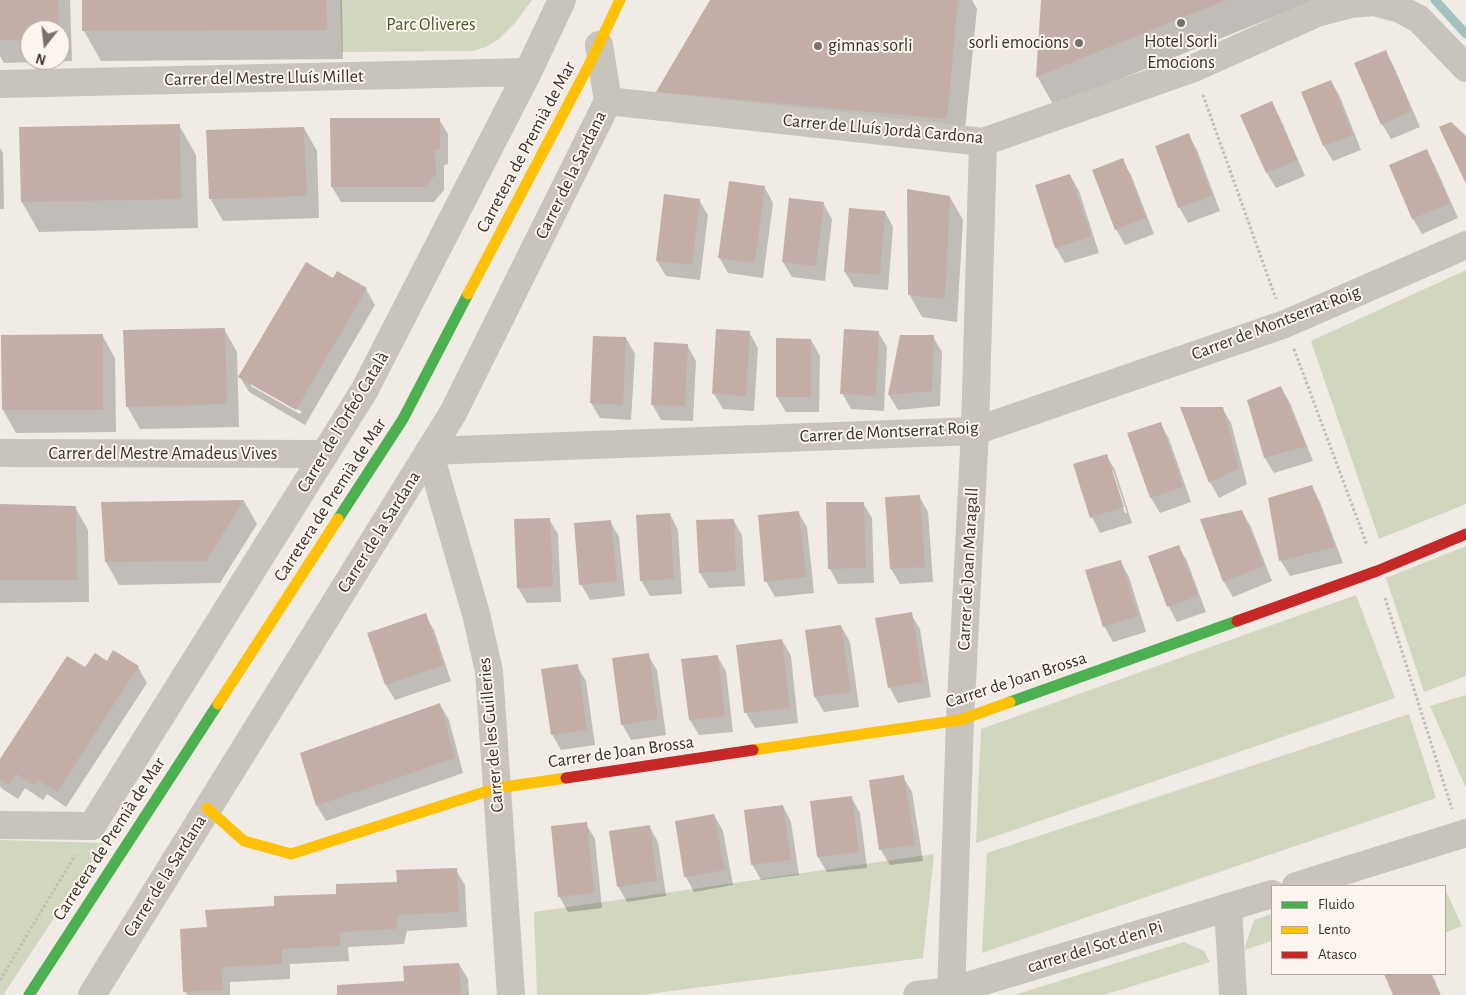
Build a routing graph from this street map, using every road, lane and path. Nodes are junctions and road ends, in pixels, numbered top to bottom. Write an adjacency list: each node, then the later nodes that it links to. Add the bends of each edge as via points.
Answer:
1 (562, 0): 6 (street, Carrer de l'Orfeó Català)
2 (620, 0): 3 (street, Carretera de Premià de Mar)
3 (599, 45): 8 (street, Carrer de la Sardana); 29 (street, Carretera de Premià de Mar, via 403,419)
4 (1194, 68): 5 (street, Carrer de Lluís Jordà Cardona, via 1318,13 1374,2 1400,9 1419,19); 9 (street, Carrer de Lluís Jordà Cardona); 11 (path)
5 (1466, 68)
6 (528, 72): 7 (street, Carrer del Mestre Lluís Millet); 15 (street, Carrer de l'Orfeó Català, via 364,391)
7 (0, 84)
8 (608, 100): 9 (street, Carrer de Lluís Jordà Cardona); 13 (street, Carrer de la Sardana, via 454,412)
9 (983, 142): 12 (street, Carrer de Joan Maragall)
10 (1466, 245): 11 (street, Carrer de Montserrat Roig)
11 (1285, 324): 12 (street, Carrer de Montserrat Roig); 17 (path)
12 (975, 431): 13 (street, Carrer de Montserrat Roig); 18 (street, Carrer de Joan Maragall)
13 (429, 451): 19 (street, Carrer de les Guilleries, via 476,614 488,671); 20 (street, Carrer de la Sardana)
14 (0, 453): 15 (street, Carrer del Mestre Amadeus Vives)
15 (325, 454): 22 (street, Carrer de l'Orfeó Català)
16 (1466, 534): 17 (street, Carrer de Joan Brossa)
17 (1377, 571): 18 (street, Carrer de Joan Brossa); 23 (path)
18 (960, 720): 19 (street, Carrer de Joan Brossa); 28 (street, Carrer de Joan Maragall)
19 (497, 788): 20 (street, Carrer de Joan Brossa, via 291,854 244,841); 31 (street, Carrer de les Guilleries)
20 (207, 808): 30 (street, Carrer de la Sardana)
21 (0, 826): 22 (street)
22 (92, 826): 27 (path)
23 (1464, 840): 24 (street)
24 (1300, 885)
25 (1271, 894): 26 (street, carrer del Sot d'en Pi)
26 (1228, 907): 28 (street, carrer del Sot d'en Pi); 33 (street)
27 (0, 980)
28 (951, 993): 32 (street, carrer del Sot d'en Pi)
29 (29, 995)
30 (92, 995)
31 (511, 995)
32 (917, 995)
33 (1233, 995)

